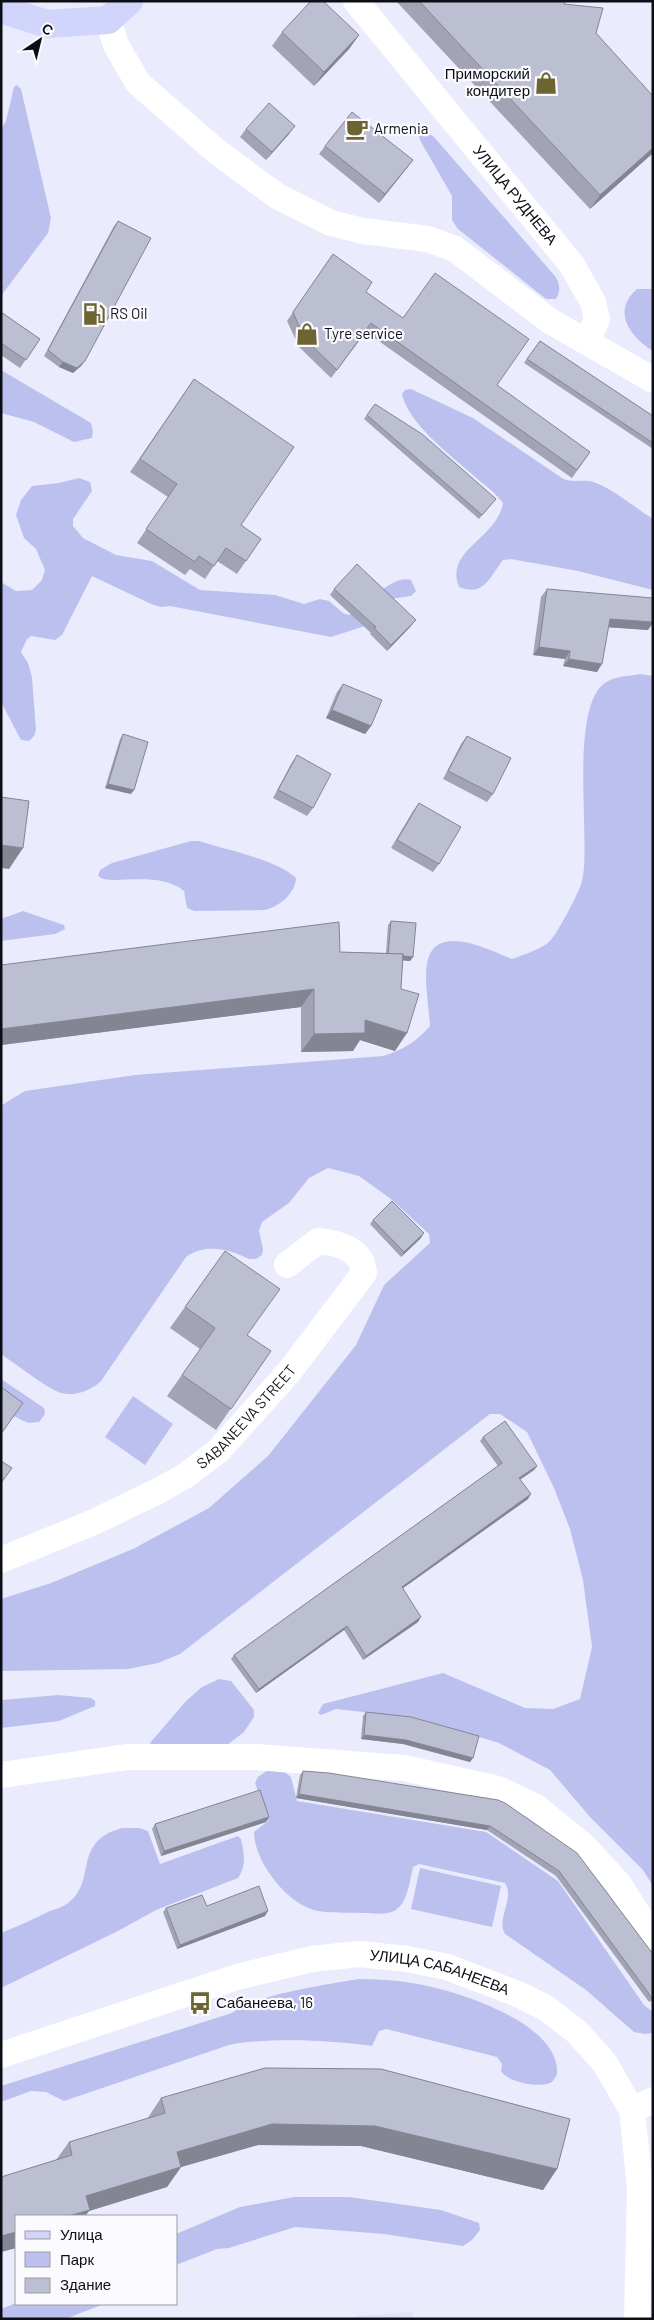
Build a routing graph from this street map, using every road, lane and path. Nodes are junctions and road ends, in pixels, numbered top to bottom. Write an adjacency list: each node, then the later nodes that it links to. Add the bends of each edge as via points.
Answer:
1 (129, 1): 4 (main road)
2 (356, 1): 5 (street, УЛИЦА РУДНЕВА, via 572,265 593,302 597,319)
3 (1, 9): 4 (main road, via 47,24)
4 (108, 20): 5 (street, via 116,45 138,83 262,186 331,223 363,231 428,239 455,249 550,321)
5 (587, 342): 6 (street)
6 (653, 380)
7 (287, 1264): 8 (street, SABANEEVA STREET, via 318,1241 336,1242 359,1258 364,1273 289,1372 218,1451 158,1491 94,1522)
8 (1, 1560)
9 (1, 1775): 10 (street, via 128,1757 256,1757 404,1768 490,1787 536,1807 584,1846 618,1883)
10 (653, 1938)
11 (1, 2055): 12 (street, УЛИЦА САБАНЕЕВА, via 237,1977 312,1959 359,1954 447,1967 520,1994 546,2008 576,2032)
12 (642, 2105): 13 (street, УЛИЦА САБАНЕЕВА)
13 (637, 2319)

